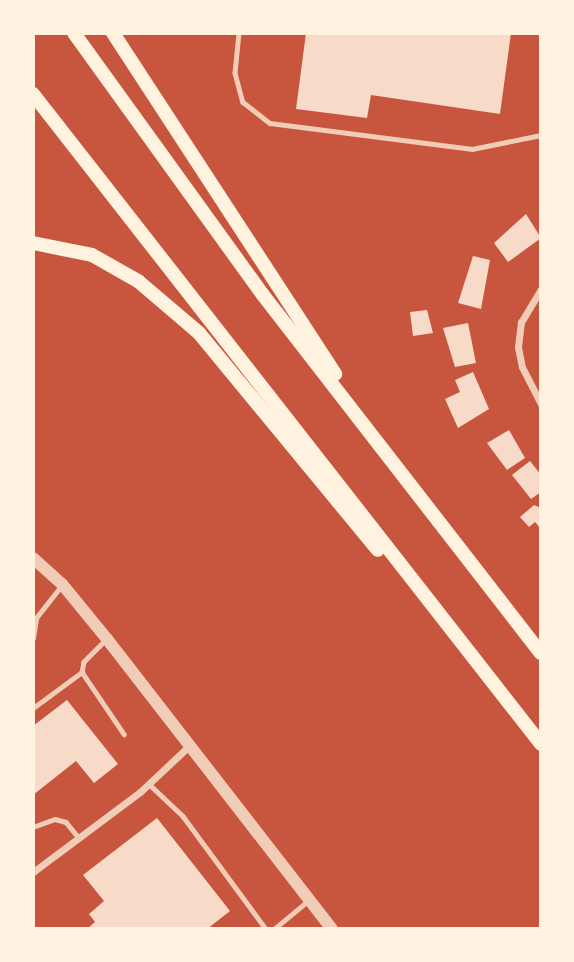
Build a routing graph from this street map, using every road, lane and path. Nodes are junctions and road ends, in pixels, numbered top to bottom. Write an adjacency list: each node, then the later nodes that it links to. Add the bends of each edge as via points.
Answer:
1 (74, 33): 9 (main road, via 263,295)
2 (113, 33): 9 (main road)
3 (239, 33): 5 (lane, via 235,73 243,102 270,124 472,149)
4 (33, 94): 18 (main road)
5 (541, 135)
6 (33, 243): 18 (main road, via 92,255 138,281 198,333)
7 (541, 289): 8 (street, via 522,322 522,367)
8 (541, 404)
9 (391, 460): 14 (main road)
10 (33, 558): 11 (street)
11 (62, 584): 12 (lane, via 36,618); 13 (street)
12 (34, 637)
13 (107, 639): 15 (lane, via 84,662); 19 (street)
14 (541, 653)
15 (82, 672): 16 (lane); 17 (lane)
16 (33, 708)
17 (124, 734)
18 (541, 745)
19 (190, 746): 20 (street); 24 (street)
20 (149, 784): 22 (street); 25 (lane, via 183,816)
21 (33, 827): 22 (lane, via 55,819 66,822)
22 (80, 838): 23 (street)
23 (33, 872)
24 (309, 900): 26 (lane); 27 (street)
25 (266, 929)
26 (274, 929)
27 (332, 929)

